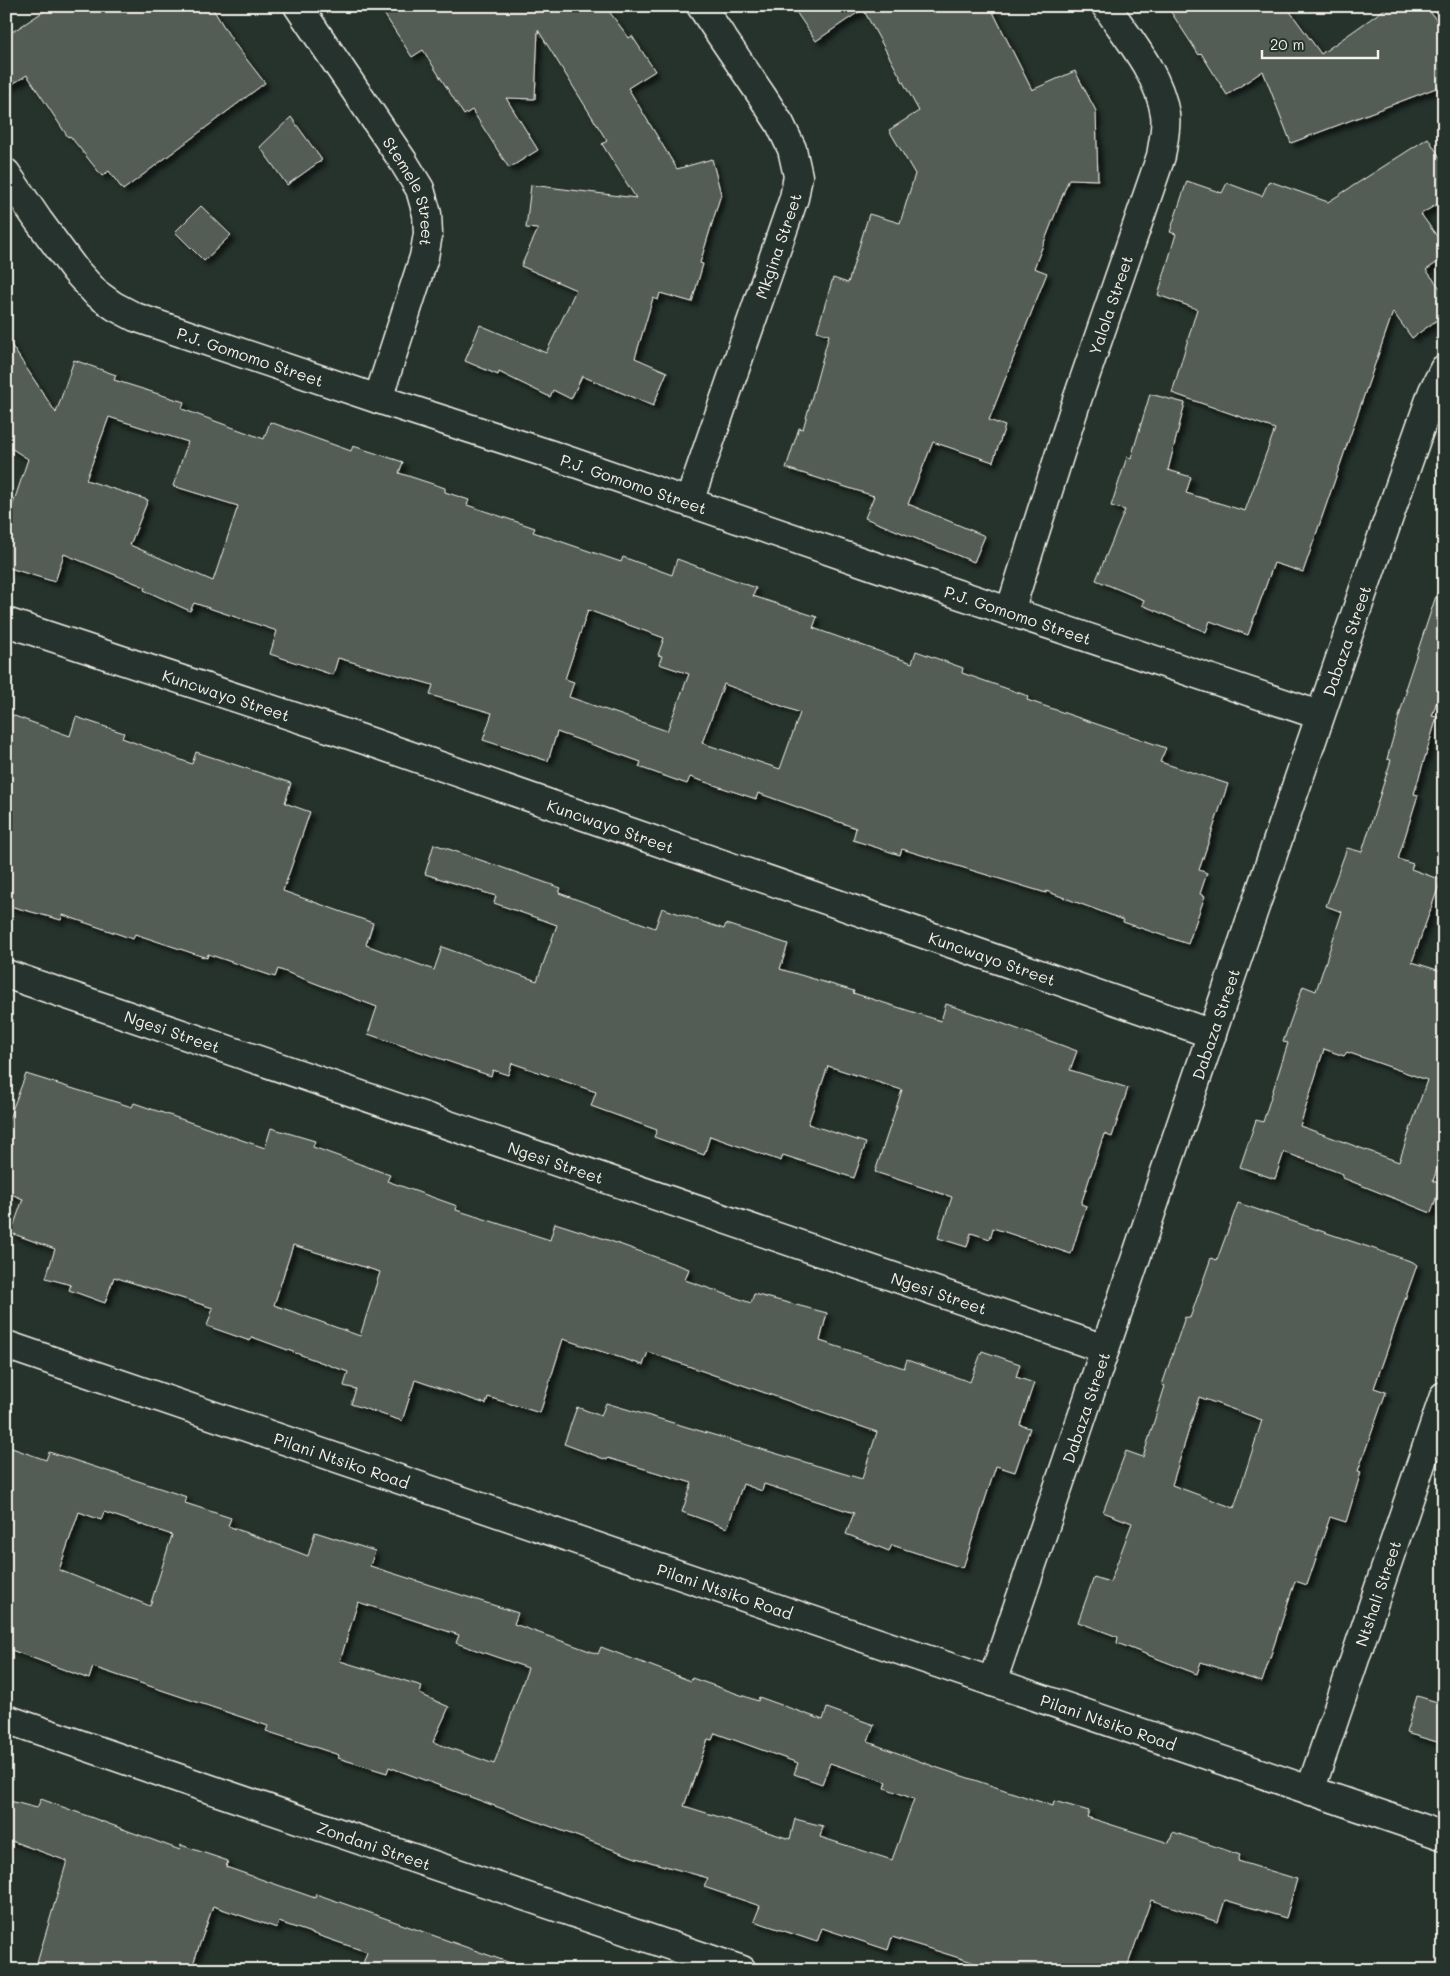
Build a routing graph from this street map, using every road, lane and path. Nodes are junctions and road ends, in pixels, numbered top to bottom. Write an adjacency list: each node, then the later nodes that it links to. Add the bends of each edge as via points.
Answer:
1 (298, 6): 6 (street, Stemele Street, via 403,160 420,190 427,214 424,257)
2 (701, 6): 7 (street, Mkgina Street, via 780,124 792,149 798,176 794,198)
3 (1106, 6): 8 (street, Yalola Street, via 1153,78 1165,114 1165,132 1161,156 1075,406)
4 (6, 173): 6 (street, P.J. Gomomo Street, via 75,270 96,294 114,306 176,332)
5 (1444, 369): 10 (street, Dabaza Street, via 1433,390)
6 (378, 399): 7 (street, P.J. Gomomo Street)
7 (689, 502): 8 (street, P.J. Gomomo Street)
8 (1010, 612): 10 (street, P.J. Gomomo Street)
9 (6, 622): 12 (street, Kuncwayo Street, via 368,741)
10 (1319, 715): 12 (street, Dabaza Street)
11 (6, 974): 14 (street, Ngesi Street)
12 (1212, 1034): 14 (street, Dabaza Street)
13 (6, 1345): 17 (street, Pilani Ntsiko Road)
14 (1105, 1349): 17 (street, Dabaza Street)
15 (1444, 1396): 16 (street, Ntshali Street)
16 (1434, 1461): 19 (street, Ntshali Street)
17 (992, 1682): 19 (street, Pilani Ntsiko Road)
18 (6, 1718): 21 (street, Zondani Street)
19 (1310, 1791): 20 (street, Pilani Ntsiko Road)
20 (1444, 1836)
21 (742, 1970)

